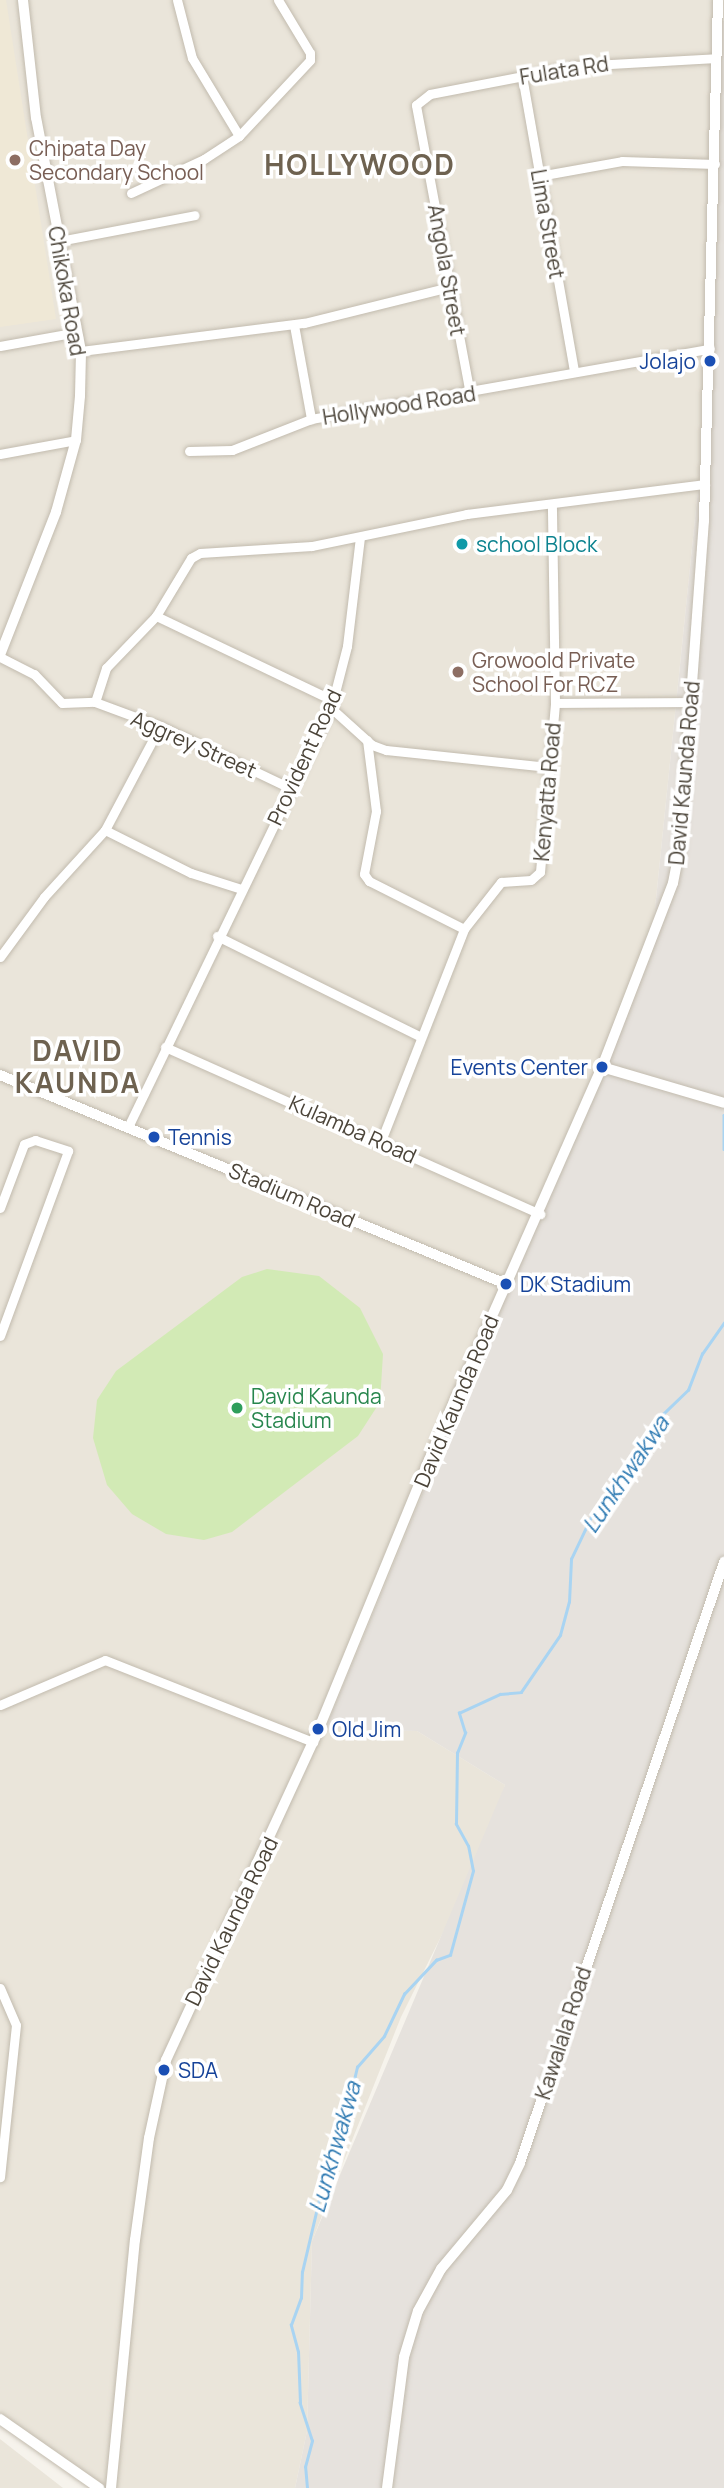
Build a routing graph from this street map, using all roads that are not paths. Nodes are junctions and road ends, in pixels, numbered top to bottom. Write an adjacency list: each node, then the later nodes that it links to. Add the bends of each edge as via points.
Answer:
1 (23, 0): 13 (street, Chikoka Road, via 36,118)
2 (177, 0): 8 (street, via 192,58)
3 (278, 0): 8 (street, via 311,57)
4 (718, 0): 5 (street, David Kaunda Road)
5 (716, 58): 6 (street, Fulata Rd, via 588,65); 9 (street, David Kaunda Road)
6 (522, 76): 7 (street, Fulata Rd, via 430,94); 10 (street, Lima Street)
7 (416, 104): 14 (street, Angola Street)
8 (239, 136): 11 (street, via 204,159)
9 (715, 164): 10 (street, via 622,160); 18 (street, David Kaunda Road)
10 (539, 176): 20 (street, Lima Street)
11 (131, 193)
12 (195, 215): 13 (street)
13 (59, 242): 16 (street, Chikoka Road)
14 (449, 287): 15 (street); 23 (street, Angola Street)
15 (294, 325): 19 (street); 24 (street, Hollywood Road)
16 (77, 332): 17 (street); 19 (street, Chikoka Road)
17 (0, 346)
18 (710, 349): 20 (street, Hollywood Road); 22 (street, David Kaunda Road)
19 (81, 351): 25 (street, Chikoka Road)
20 (574, 371): 23 (street, Hollywood Road)
21 (724, 371): 22 (street)
22 (710, 372): 28 (street, David Kaunda Road)
23 (470, 394): 24 (street, Hollywood Road)
24 (311, 419): 26 (street, via 232,450)
25 (76, 440): 27 (street); 32 (street, Chikoka Road, via 55,512)
26 (189, 452)
27 (0, 454)
28 (705, 484): 29 (street); 34 (street, David Kaunda Road)
29 (552, 506): 30 (street, via 467,514); 35 (street, Kenyatta Road)
30 (360, 537): 31 (street, via 261,552 194,555); 36 (street, Provident Road, via 347,646)
31 (156, 616): 33 (street, via 99,677); 36 (street)
32 (0, 656): 33 (street, Aggrey Street, via 34,674 62,703)
33 (95, 702): 37 (street, Aggrey Street)
34 (691, 702): 35 (street); 48 (street, David Kaunda Road, via 673,883)
35 (555, 703): 39 (street, Kenyatta Road)
36 (331, 704): 38 (street); 40 (street, Provident Road)
37 (160, 726): 40 (street, Aggrey Street); 41 (street)
38 (367, 740): 39 (street, via 386,750); 43 (street, via 376,811 364,874 369,881)
39 (548, 767): 43 (street, Kenyatta Road, via 540,872 531,880 500,882)
40 (292, 789): 42 (street, Provident Road)
41 (105, 830): 42 (street, via 191,873); 45 (street, via 44,897)
42 (240, 889): 44 (street, Provident Road)
43 (464, 929): 46 (street, Kenyatta Road)
44 (217, 936): 46 (street); 47 (street, Provident Road)
45 (0, 957)
46 (419, 1035): 52 (street, Kenyatta Road)
47 (165, 1047): 51 (street, Provident Road); 52 (street, Kulamba Road)
48 (603, 1067): 50 (street); 54 (street, David Kaunda Road)
49 (0, 1075): 51 (street, Stadium Road)
50 (724, 1103)
51 (128, 1127): 55 (street, Stadium Road)
52 (381, 1141): 54 (street, Kulamba Road)
53 (0, 1208): 56 (street, via 24,1144 35,1140 68,1151)
54 (540, 1214): 55 (street, David Kaunda Road)
55 (506, 1284): 59 (street, David Kaunda Road)
56 (0, 1336)
57 (724, 1562): 65 (street, Kawalala Road, via 520,2163 507,2190 441,2269 418,2311 404,2357)
58 (0, 1705): 59 (street, via 105,1660)
59 (313, 1742): 64 (street, David Kaunda Road, via 166,2060 135,2239)
60 (0, 1988): 61 (street, via 16,2025)
61 (0, 2177)
62 (0, 2418): 63 (street)
63 (99, 2488)
64 (111, 2488)
65 (387, 2488)

